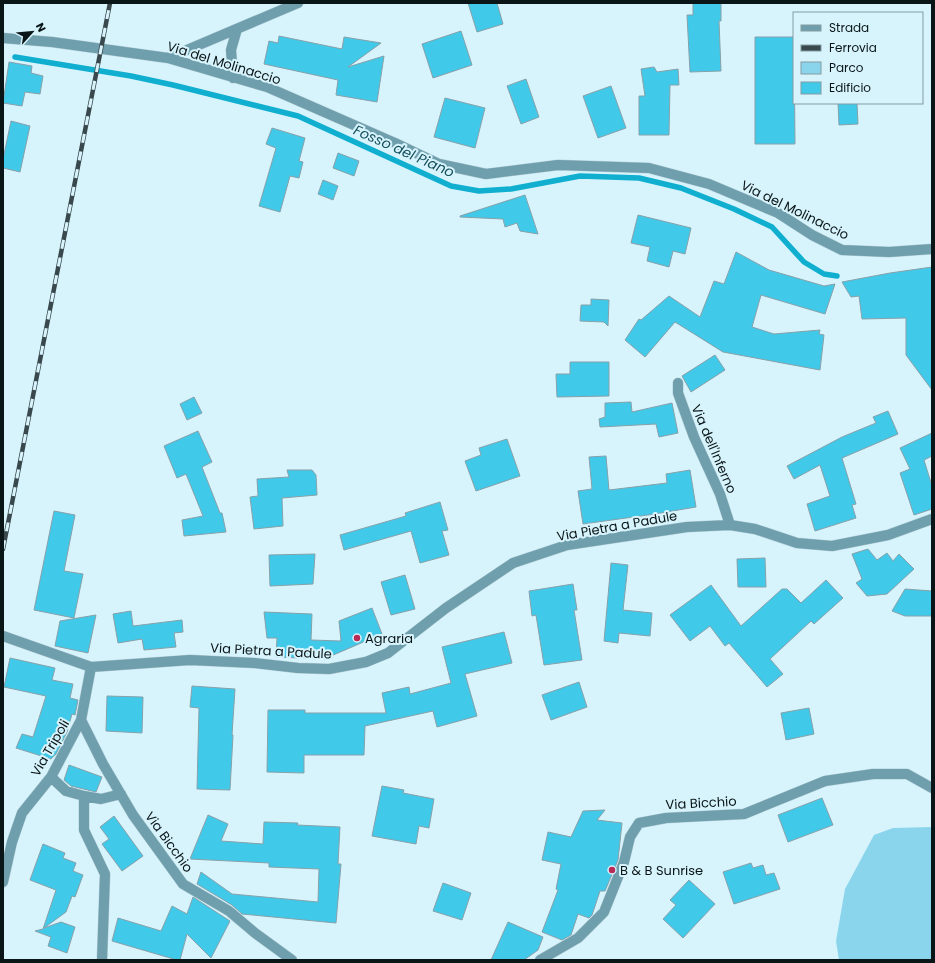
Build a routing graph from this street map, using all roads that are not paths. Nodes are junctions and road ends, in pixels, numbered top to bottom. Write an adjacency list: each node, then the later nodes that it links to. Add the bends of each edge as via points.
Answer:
1 (298, 3): 2 (street)
2 (237, 29): 4 (street); 5 (street, via 231,50)
3 (3, 38): 4 (street, Via del Molinaccio)
4 (168, 58): 5 (street, Via del Molinaccio)
5 (234, 78): 6 (street, Via del Molinaccio, via 267,87 439,164 486,174 558,165 648,168 709,184 778,213 812,235 842,250 889,252)
6 (932, 249)
7 (678, 383): 9 (street, Via dell'Inferno, via 683,408 720,494)
8 (932, 519): 9 (street, Via Pietra a Padule, via 888,535 832,546 797,543 755,529)
9 (730, 525): 11 (street, Via Pietra a Padule, via 687,527 567,545 513,564 446,608 388,653 366,662 329,669 190,660)
10 (3, 636): 11 (street, Via Pietra a Padule)
11 (91, 667): 12 (street, Via Tripoli)
12 (81, 720): 13 (street, Via Tripoli); 15 (street, Via Bicchio)
13 (51, 777): 16 (street, via 66,791); 17 (street, Via Tripoli, via 22,813)
14 (932, 788): 20 (street, Via Bicchio, via 906,774 873,774 825,781 744,814 666,818 639,823 630,836 624,862 604,912 578,938)
15 (121, 794): 16 (street, via 101,799); 19 (street, Via Bicchio, via 133,815 183,884 229,911)
16 (84, 796): 18 (street, via 84,830 105,874)
17 (3, 882)
18 (102, 960)
19 (292, 960)
20 (540, 960)

